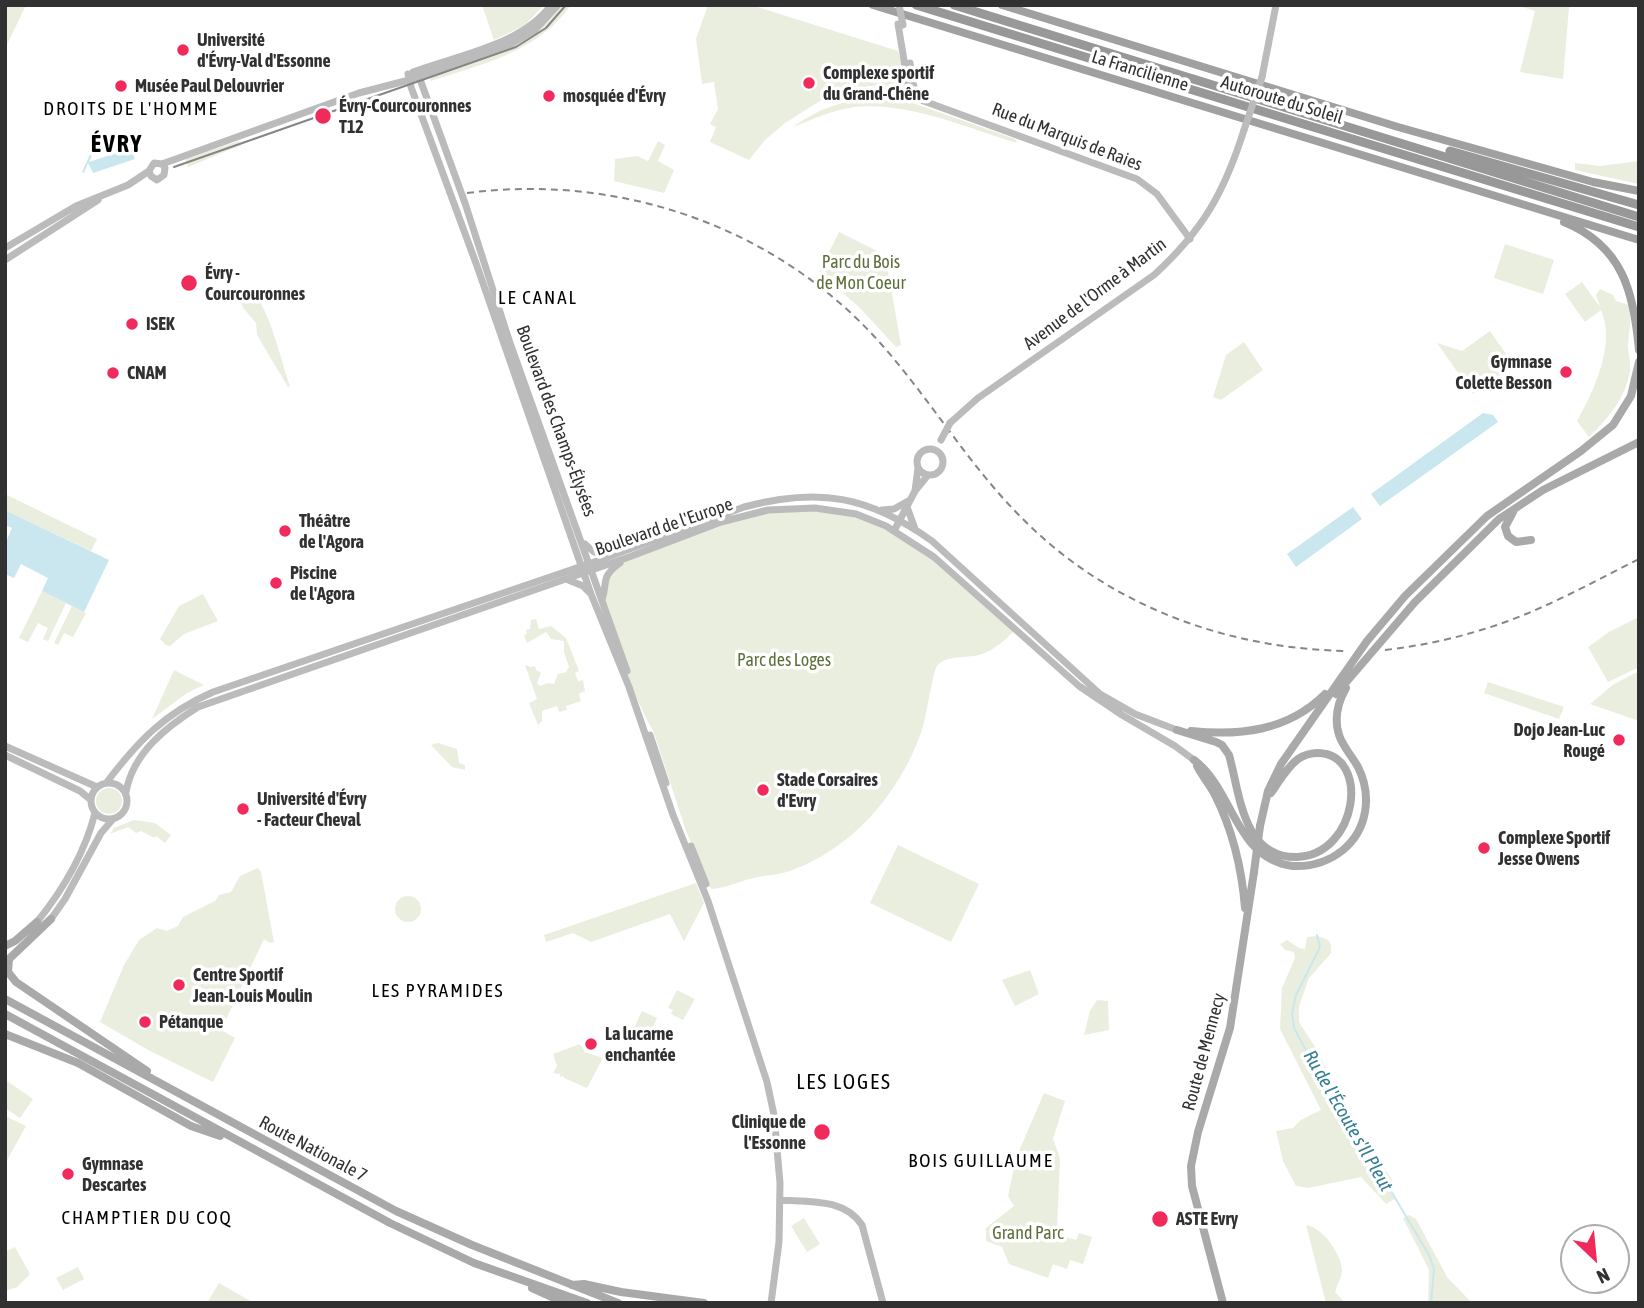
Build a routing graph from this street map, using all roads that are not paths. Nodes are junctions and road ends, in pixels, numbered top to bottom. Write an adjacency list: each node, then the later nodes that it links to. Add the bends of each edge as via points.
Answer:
1 (551, 5): 9 (main road, via 517,35)
2 (558, 5): 9 (main road, via 519,40)
3 (873, 5): 16 (highway, La Francilienne)
4 (897, 5): 20 (main road, Rue du Marquis de Raies, bridge, via 913,96 1137,178 1157,194)
5 (916, 5): 19 (highway, Autoroute du Soleil)
6 (954, 5): 11 (highway, Autoroute du Soleil)
7 (1002, 5): 14 (highway, La Francilienne, via 1385,123)
8 (1276, 5): 20 (main road, Avenue de l'Orme à Martin, bridge, via 1262,77 1244,130 1220,194)
9 (417, 74): 10 (main road); 37 (main road, Boulevard des Champs-Élysées)
10 (406, 78): 12 (main road); 39 (main road, Boulevard des Champs-Élysées)
11 (1390, 138): 17 (highway); 18 (highway, Autoroute du Soleil)
12 (162, 164): 13 (main road, via 152,164); 13 (main road, via 164,175 157,180)
13 (151, 175): 15 (main road)
14 (1639, 191)
15 (98, 199): 22 (main road, via 76,206); 23 (main road)
16 (1523, 205): 21 (highway, La Francilienne); 24 (highway, via 1582,230 1615,260 1633,299)
17 (1639, 205)
18 (1639, 216)
19 (1639, 227)
20 (1190, 239): 27 (main road, Avenue de l'Orme à Martin, bridge, via 1154,275 978,398 950,423)
21 (1639, 240)
22 (5, 248)
23 (5, 260)
24 (1639, 350)
25 (1639, 362): 46 (main road, via 1631,396 1613,425 1487,516 1373,632)
26 (1639, 442): 32 (main road)
27 (935, 450): 28 (main road, via 923,450); 29 (main road, via 943,460 942,468)
28 (918, 468): 29 (main road); 30 (main road)
29 (928, 475): 30 (main road)
30 (915, 491): 31 (main road)
31 (909, 503): 33 (main road); 34 (main road); 35 (main road)
32 (1519, 504): 38 (main road, via 1507,520 1506,530 1513,541); 46 (main road)
33 (881, 510): 34 (main road, Boulevard de l'Europe); 40 (main road, Boulevard de l'Europe, via 813,496 767,501)
34 (900, 520): 35 (main road, Boulevard de l'Europe); 36 (main road)
35 (916, 529): 47 (main road, Boulevard de l'Europe, via 1100,694)
36 (894, 531): 41 (main road, Boulevard de l'Europe, via 838,510 786,508 722,522); 50 (main road, Boulevard de l'Europe, via 934,557 1088,693)
37 (582, 540): 40 (main road, via 594,552); 42 (main road, Boulevard des Champs-Élysées)
38 (1531, 540)
39 (575, 550): 42 (main road, Boulevard des Champs-Élysées); 43 (main road)
40 (608, 556): 42 (main road, Boulevard de l'Europe)
41 (629, 557): 42 (main road, Boulevard de l'Europe); 45 (main road, via 604,579)
42 (586, 567): 43 (main road, Boulevard de l'Europe); 44 (main road, Boulevard des Champs-Élysées); 45 (main road, Boulevard des Champs-Élysées)
43 (562, 575): 44 (main road); 51 (main road, Boulevard de l'Europe, via 196,699 153,728); 53 (main road, Boulevard de l'Europe, via 198,707 146,749)
44 (591, 594): 58 (main road, Boulevard des Champs-Élysées)
45 (602, 601): 58 (main road, Boulevard des Champs-Élysées)
46 (1350, 672): 47 (main road, via 1315,704 1271,728 1228,733); 50 (main road, via 1336,721 1338,734 1364,783 1366,808 1359,831 1333,858 1298,866 1278,863 1261,853); 54 (main road, via 1299,735)
47 (1177, 730): 54 (main road, via 1225,749 1253,835 1283,856 1309,855 1337,837 1344,826 1350,782 1342,764 1330,756 1310,754 1296,760)
48 (5, 746): 52 (main road)
49 (5, 755): 55 (main road)
50 (1194, 760): 61 (main road, via 1215,795 1233,847)
51 (107, 782): 52 (main road); 53 (main road)
52 (97, 787): 55 (main road)
53 (126, 792): 57 (main road, via 126,808)
54 (1269, 794): 61 (main road, bridge)
55 (91, 800): 56 (main road)
56 (95, 813): 57 (main road); 60 (main road, via 68,876)
57 (113, 819): 59 (main road)
58 (708, 901): 68 (main road, Boulevard des Champs-Élysées, via 767,1082 776,1127)
59 (51, 919): 66 (main road, via 9,959 10,975)
60 (37, 922): 62 (main road)
61 (1246, 923): 77 (main road, Route de Mennecy, via 1230,1028 1195,1148 1198,1192)
62 (5, 946)
63 (5, 999): 66 (main road, Route Nationale 7)
64 (5, 1014): 67 (main road, Route Nationale 7)
65 (5, 1034): 67 (main road, via 78,1063 191,1126)
66 (171, 1090): 70 (main road, Route Nationale 7, via 396,1211)
67 (226, 1136): 69 (main road, Route Nationale 7)
68 (780, 1200): 75 (main road, Boulevard des Champs-Élysées); 76 (main road, via 837,1205 850,1211 862,1224)
69 (474, 1263): 71 (main road); 72 (main road, Route Nationale 7)
70 (570, 1285): 73 (main road, Route Nationale 7); 74 (main road, via 584,1283)
71 (565, 1303)
72 (587, 1303)
73 (618, 1303)
74 (704, 1303)
75 (771, 1303)
76 (883, 1303)
77 (1226, 1303)

